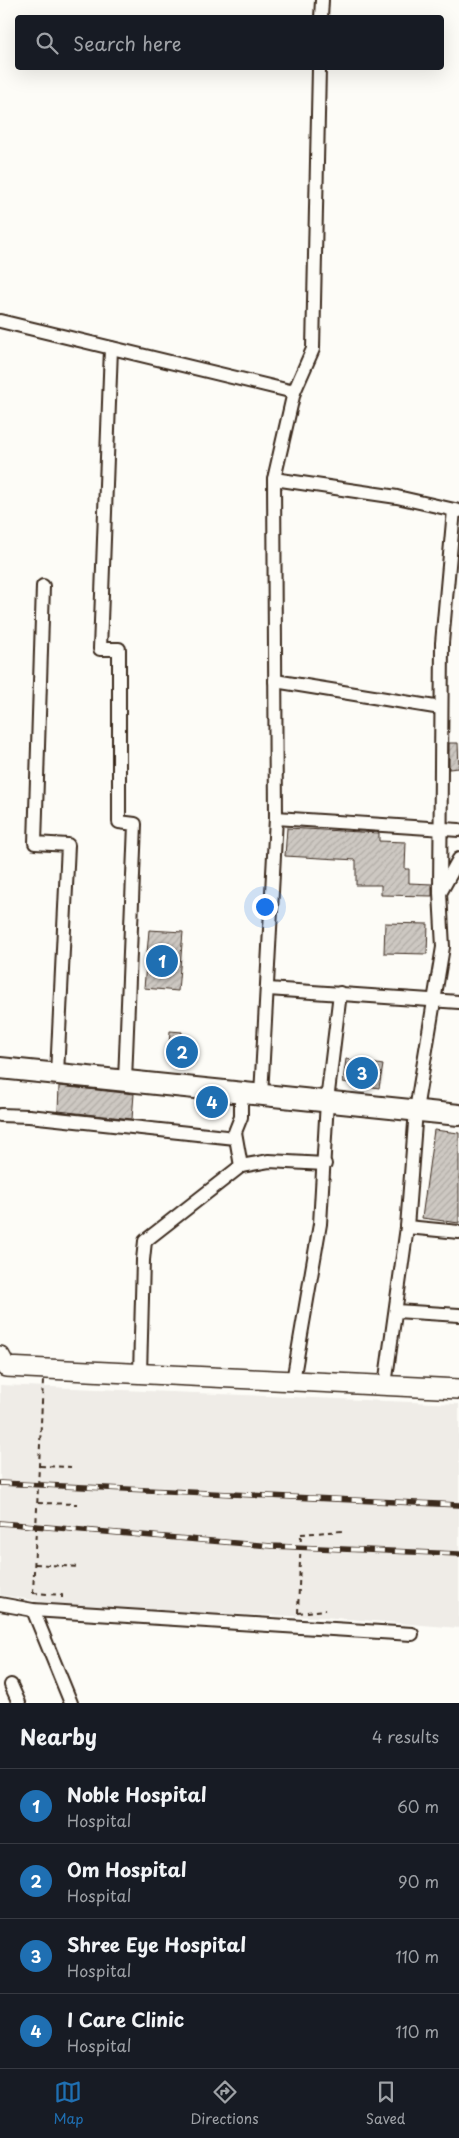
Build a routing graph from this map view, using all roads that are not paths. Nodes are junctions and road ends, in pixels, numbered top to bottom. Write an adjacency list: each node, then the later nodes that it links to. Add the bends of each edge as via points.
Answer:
1 (322, 0): 2 (street)
2 (321, 15)
3 (319, 70): 6 (street, via 313,349)
4 (0, 321): 5 (street)
5 (111, 348): 6 (street); 23 (street, via 100,649 119,649 119,822 135,824)
6 (294, 392): 7 (street)
7 (274, 479): 8 (street, via 397,497); 10 (street)
8 (457, 510): 11 (street, via 442,643)
9 (44, 586): 22 (street, via 35,843 68,845)
10 (275, 681): 11 (street); 12 (street)
11 (441, 708): 13 (street)
12 (276, 818): 13 (street); 17 (street)
13 (440, 828): 14 (street); 16 (street)
14 (459, 830)
15 (459, 858): 16 (street)
16 (440, 893): 19 (street, via 443,947)
17 (268, 989): 18 (street); 25 (street)
18 (340, 993): 19 (street); 26 (street)
19 (434, 1000): 20 (street); 27 (street)
20 (459, 1002)
21 (0, 1068): 22 (main road)
22 (58, 1074): 23 (main road)
23 (125, 1081): 24 (main road)
24 (241, 1093): 25 (main road); 30 (street, via 241,1117)
25 (261, 1095): 26 (main road)
26 (327, 1102): 27 (main road); 31 (street)
27 (416, 1110): 29 (main road); 33 (street)
28 (0, 1115): 30 (street)
29 (459, 1115)
30 (235, 1138): 32 (street)
31 (325, 1164): 32 (street, via 269,1161); 39 (street, via 320,1224)
32 (241, 1166): 38 (street, via 146,1241 142,1260)
33 (407, 1227): 34 (street); 35 (street)
34 (459, 1232)
35 (396, 1311): 36 (street); 40 (street)
36 (459, 1315)
37 (2, 1364): 38 (street)
38 (140, 1374): 39 (street)
39 (293, 1381): 40 (street)
40 (385, 1386): 41 (street)
41 (459, 1389)
42 (0, 1604): 43 (street)
43 (33, 1610): 44 (street); 47 (street)
44 (412, 1634)
45 (11, 1685): 46 (street)
46 (19, 1703)
47 (71, 1703)

